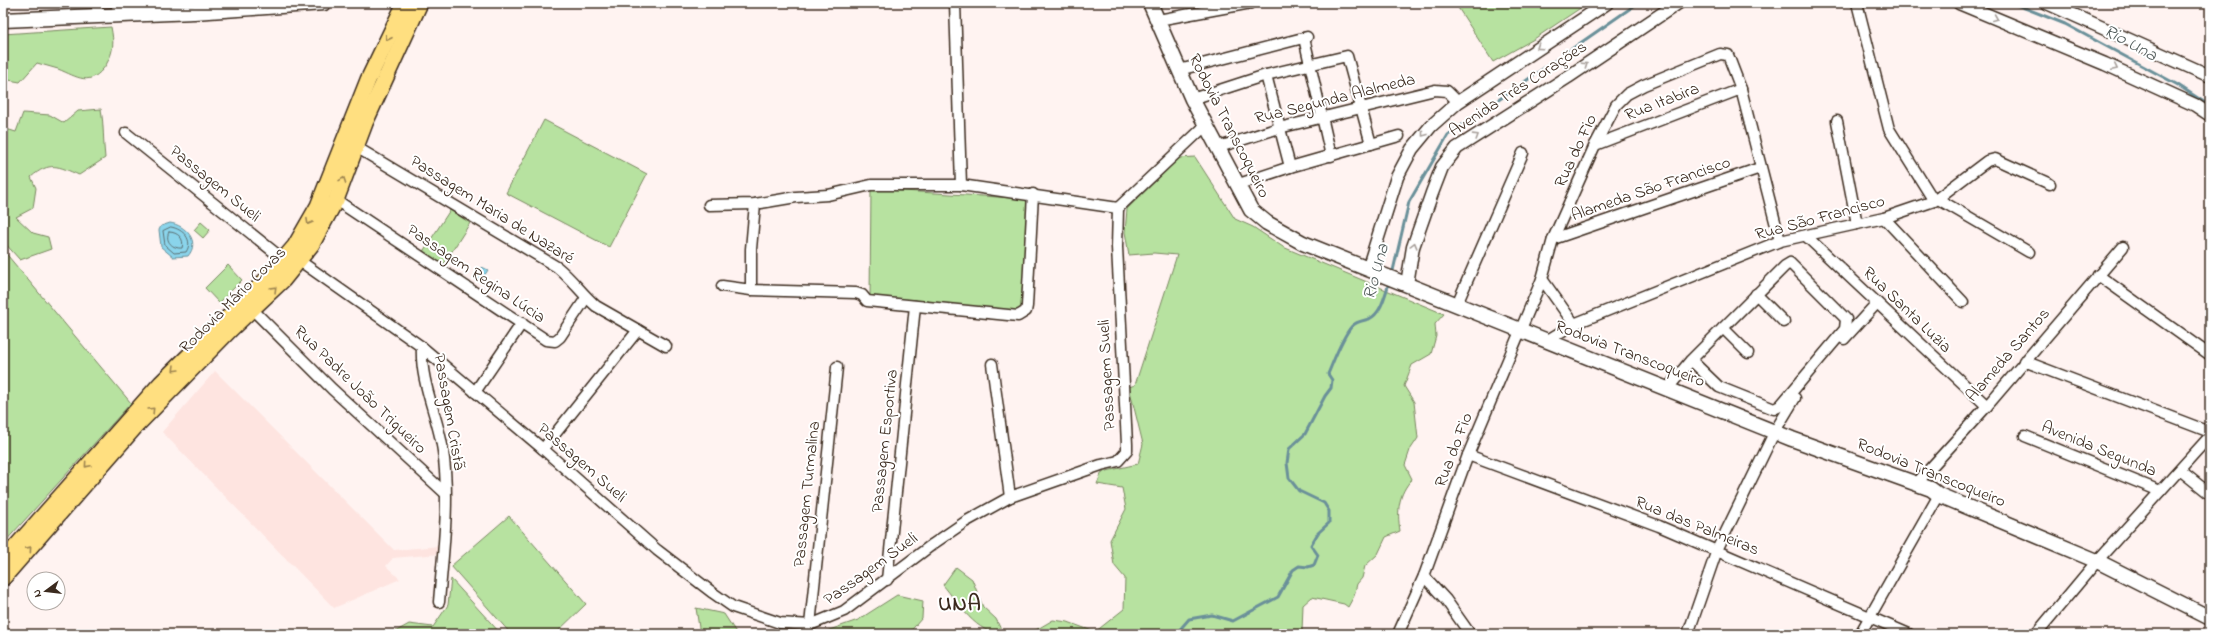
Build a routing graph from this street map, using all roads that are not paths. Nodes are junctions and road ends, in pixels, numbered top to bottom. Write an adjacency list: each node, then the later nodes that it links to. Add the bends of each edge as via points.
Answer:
1 (152, 3): 13 (main road)
2 (324, 3): 15 (main road, via 194,12)
3 (405, 3): 56 (main road, Rodovia Mário Covas, one-way to 56, via 368,80 318,206)
4 (420, 3): 34 (main road, Rodovia Mário Covas)
5 (955, 3): 41 (street)
6 (1150, 3): 16 (main road, Rodovia Transcoqueiro)
7 (1250, 3): 16 (street)
8 (1606, 3): 23 (street, Avenida Três Corações, one-way to 23)
9 (1678, 3): 61 (street, Avenida Três Corações, one-way to 9, via 1413,247 1442,167 1457,148)
10 (1857, 3): 45 (street, via 1889,129)
11 (1959, 3): 25 (street, one-way to 25, via 2105,64 2195,105)
12 (2047, 3): 20 (street)
13 (97, 5): 14 (main road)
14 (3, 14)
15 (3, 20)
16 (1158, 20): 18 (main road, Rodovia Transcoqueiro)
17 (1311, 65): 18 (street, via 1306,37); 19 (street); 24 (street, via 1347,56); 26 (street)
18 (1179, 70): 22 (main road, Rodovia Transcoqueiro)
19 (1266, 75): 22 (street); 29 (street)
20 (2210, 76)
21 (1741, 89): 33 (street, Rua Itabira); 33 (street, Rua do Fio, via 1728,54 1720,54 1644,84 1627,94 1616,104); 39 (street)
22 (1192, 100): 28 (main road, Rodovia Transcoqueiro)
23 (1458, 102): 24 (street, Rua Segunda Alalmeda, via 1447,91 1435,90); 58 (street, Avenida Três Corações, one-way to 58, via 1431,126 1412,149 1397,177)
24 (1361, 109): 26 (street, Rua Segunda Alalmeda); 32 (street)
25 (2210, 115)
26 (1321, 119): 29 (street, Rua Segunda Alalmeda); 37 (street)
27 (1837, 121): 50 (street)
28 (1205, 126): 35 (main road, Rodovia Transcoqueiro); 48 (street)
29 (1279, 128): 35 (street, Rua Segunda Alalmeda); 38 (street)
30 (126, 133): 56 (street, Passagem Sueli)
31 (1399, 136): 32 (street)
32 (1371, 144): 37 (street)
33 (1595, 145): 52 (street, Rua do Fio)
34 (356, 147): 44 (main road, Rodovia Mário Covas, one-way to 34); 65 (street, Passagem Maria de Nazaré, via 558,267 571,277)
35 (1216, 148): 42 (main road, Rodovia Transcoqueiro)
36 (1522, 152): 68 (street)
37 (1331, 156): 38 (street)
38 (1290, 167): 42 (street)
39 (1760, 168): 52 (street, Alameda São Francisco); 53 (street)
40 (2050, 184): 45 (street, Rua São Francisco, via 1995,159 1980,165)
41 (961, 185): 43 (street); 46 (street, via 870,185 828,195)
42 (1236, 185): 58 (main road, Rodovia Transcoqueiro, via 1251,210 1268,223 1303,243)
43 (1033, 194): 48 (street, via 1069,202); 69 (street, via 1027,306 1023,314 1018,316)
44 (336, 200): 57 (main road, Rodovia Mário Covas); 72 (street, Passagem Regina Lúcia)
45 (1936, 200): 49 (street, Rua São Francisco); 55 (street)
46 (755, 204): 47 (street); 63 (street, via 750,249)
47 (709, 205)
48 (1118, 208): 103 (street, Passagem Sueli, via 1117,247 1127,451 1118,461)
49 (1884, 218): 50 (street, Rua São Francisco); 66 (street)
50 (1857, 224): 51 (street, Rua São Francisco)
51 (1806, 236): 53 (street, Rua São Francisco); 67 (street, Rua Santa Luzia)
52 (1553, 240): 60 (street, Rua do Fio)
53 (1780, 241): 73 (street, Rua São Francisco)
54 (2123, 248): 59 (street, Alameda Santos)
55 (2029, 252)
56 (284, 260): 89 (main road, Rodovia Mário Covas, one-way to 89, via 161,383)
57 (300, 261): 70 (main road, Rodovia Mário Covas, one-way to 57); 79 (street, Passagem Sueli)
58 (1371, 270): 61 (main road, Rodovia Transcoqueiro)
59 (2098, 274): 81 (street); 83 (street, Alameda Santos)
60 (1542, 279): 73 (street); 76 (street, Rua do Fio)
61 (1404, 283): 68 (main road, Rodovia Transcoqueiro)
62 (722, 286): 63 (street)
63 (751, 290): 69 (street, via 856,293 867,300)
64 (1756, 294): 71 (street); 74 (street); 82 (street, via 1790,263 1846,319 1845,329 1780,406 1774,409 1719,387)
65 (586, 298): 72 (street, Passagem Regina Lúcia, via 555,341 546,340); 75 (street, Passagem Maria de Nazaré, via 612,317)
66 (1963, 302)
67 (1877, 303): 88 (street, Rua Santa Luzia); 90 (street, via 1815,372 1788,406)
68 (1457, 304): 76 (main road, Rodovia Transcoqueiro)
69 (915, 306): 109 (street, Passagem Esportiva)
70 (253, 310): 89 (main road, Rodovia Mário Covas, one-way to 70); 100 (street, Rua Padre João Trigueiro, via 332,389)
71 (1784, 322)
72 (522, 323): 87 (street)
73 (1574, 324): 77 (street, Rua São Francisco)
74 (1722, 328): 80 (street); 82 (street)
75 (638, 330): 78 (street, Passagem Maria de Nazaré); 95 (street)
76 (1521, 330): 77 (main road, Rodovia Transcoqueiro); 96 (street, Rua do Fio)
77 (1546, 341): 86 (main road, Rodovia Transcoqueiro)
78 (666, 346)
79 (422, 348): 87 (street, Passagem Sueli); 100 (street, Passagem Cristã, via 422,372 442,446)
80 (1748, 353)
81 (2210, 355)
82 (1691, 360): 86 (street)
83 (2024, 361): 88 (street, Alameda Santos); 91 (street)
84 (992, 364): 103 (street)
85 (837, 367): 113 (street, Passagem Turmalina)
86 (1668, 388): 90 (main road, Rodovia Transcoqueiro)
87 (475, 392): 95 (street, Passagem Sueli)
88 (1987, 406): 98 (street, Alameda Santos)
89 (131, 424): 94 (main road, Rodovia Mário Covas)
90 (1775, 431): 98 (main road, Rodovia Transcoqueiro); 104 (street)
91 (2210, 432)
92 (2025, 436): 99 (street, Avenida Segunda)
93 (2210, 436): 97 (street)
94 (110, 447): 105 (main road, Rodovia Mário Covas, one-way to 105); 108 (main road, Rodovia Mário Covas, one-way to 94)
95 (543, 449): 113 (street, Passagem Sueli, via 657,550 733,606 780,623)
96 (1468, 455): 104 (street, Rua das Palmeiras); 107 (street, Rua do Fio)
97 (2180, 470): 99 (street); 101 (street)
98 (1916, 484): 102 (main road, Rodovia Transcoqueiro)
99 (2160, 491): 106 (street)
100 (445, 493): 110 (street, Passagem Cristã)
101 (2210, 494)
102 (1938, 495): 106 (main road, Rodovia Transcoqueiro); 111 (street)
103 (1010, 497): 109 (street, Passagem Sueli, via 932,544)
104 (1718, 550): 111 (street, Rua das Palmeiras); 116 (street)
105 (3, 561)
106 (2097, 561): 112 (main road, Rodovia Transcoqueiro); 119 (street)
107 (1424, 576): 114 (street, Rua do Fio); 115 (street, via 1446,600)
108 (3, 578)
109 (887, 580): 113 (street, Passagem Sueli, via 844,611)
110 (439, 602)
111 (1869, 616): 117 (street); 118 (street, Rua das Palmeiras)
112 (2210, 618)
113 (810, 624)
114 (1398, 634)
115 (1470, 634)
116 (1688, 634)
117 (1860, 634)
118 (1909, 634)
119 (2036, 634)

